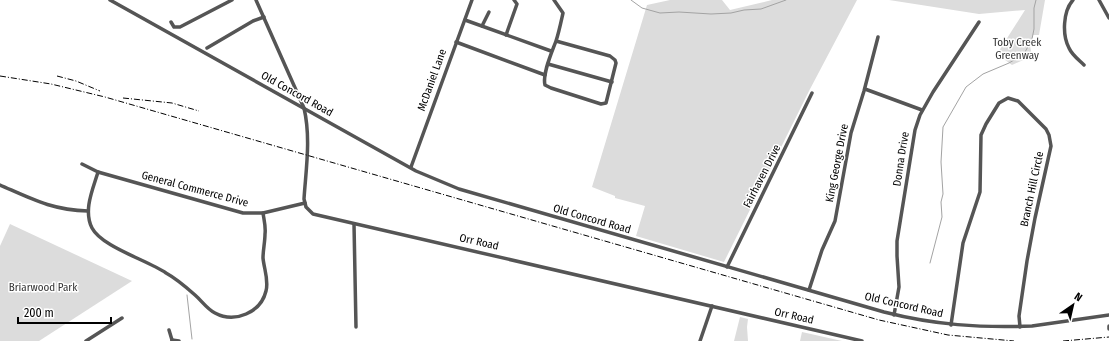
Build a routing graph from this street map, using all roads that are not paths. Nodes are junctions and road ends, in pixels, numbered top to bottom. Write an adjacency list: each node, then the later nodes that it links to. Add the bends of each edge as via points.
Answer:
1 (110, 0): 28 (street, Old Concord Road)
2 (232, 0): 13 (street, via 180,27 174,26)
3 (256, 0): 10 (street)
4 (472, 0): 12 (street, McDaniel Lane)
5 (514, 0): 16 (street, via 517,4)
6 (554, 0): 18 (street, via 563,13)
7 (1073, 0): 23 (street, via 1067,10 1065,35 1070,50)
8 (1099, 0): 11 (street)
9 (489, 12): 15 (street)
10 (264, 17): 20 (street); 28 (street)
11 (1109, 18)
12 (464, 20): 15 (street); 19 (street, McDaniel Lane)
13 (171, 22)
14 (979, 22): 29 (street, Donna Drive)
15 (482, 26): 16 (street)
16 (506, 35): 21 (street)
17 (878, 36): 26 (street, King George Drive)
18 (556, 41): 21 (street); 25 (street, via 613,57 616,63)
19 (456, 42): 24 (street); 31 (street, McDaniel Lane)
20 (207, 48)
21 (551, 51): 22 (street)
22 (548, 64): 24 (street); 25 (street)
23 (1084, 65)
24 (545, 75): 25 (street, via 544,81 547,86 601,104 607,102)
25 (612, 82)
26 (865, 89): 29 (street); 39 (street, King George Drive, via 851,133 835,221)
27 (812, 94): 38 (street, Fairhaven Drive)
28 (304, 108): 31 (street, Old Concord Road); 34 (street, via 307,119)
29 (922, 110): 41 (street, Donna Drive, via 915,130 897,241 899,287)
30 (82, 164): 32 (street, General Commerce Drive)
31 (411, 167): 38 (street, Old Concord Road, via 459,189)
32 (98, 172): 35 (street); 36 (street, General Commerce Drive, via 236,212)
33 (0, 185): 35 (street, via 51,206)
34 (305, 204): 36 (street, General Commerce Drive); 37 (street, Orr Road, via 308,210 317,216)
35 (88, 211): 36 (street, via 91,226 101,239 159,268 181,283 215,313 232,318 256,309 266,292 268,280 263,257 266,231)
36 (263, 213)
37 (354, 224): 40 (street, Orr Road); 45 (street)
38 (726, 267): 39 (street, Old Concord Road)
39 (809, 290): 41 (street, Old Concord Road)
40 (712, 306): 51 (street); 52 (street, Orr Road)
41 (894, 315): 44 (street, Old Concord Road)
42 (1109, 315): 46 (street, Old Concord Road)
43 (122, 318): 48 (street)
44 (951, 325): 46 (street, Old Concord Road); 46 (street, Branch Hill Circle, via 963,243 980,192 982,135 999,102 1008,98 1018,101 1046,129 1051,146 1027,261 1019,316)
45 (356, 327)
46 (1020, 327)
47 (169, 330): 49 (street)
48 (86, 341)
49 (171, 341): 50 (street)
50 (179, 341)
51 (700, 341)
52 (862, 341)

